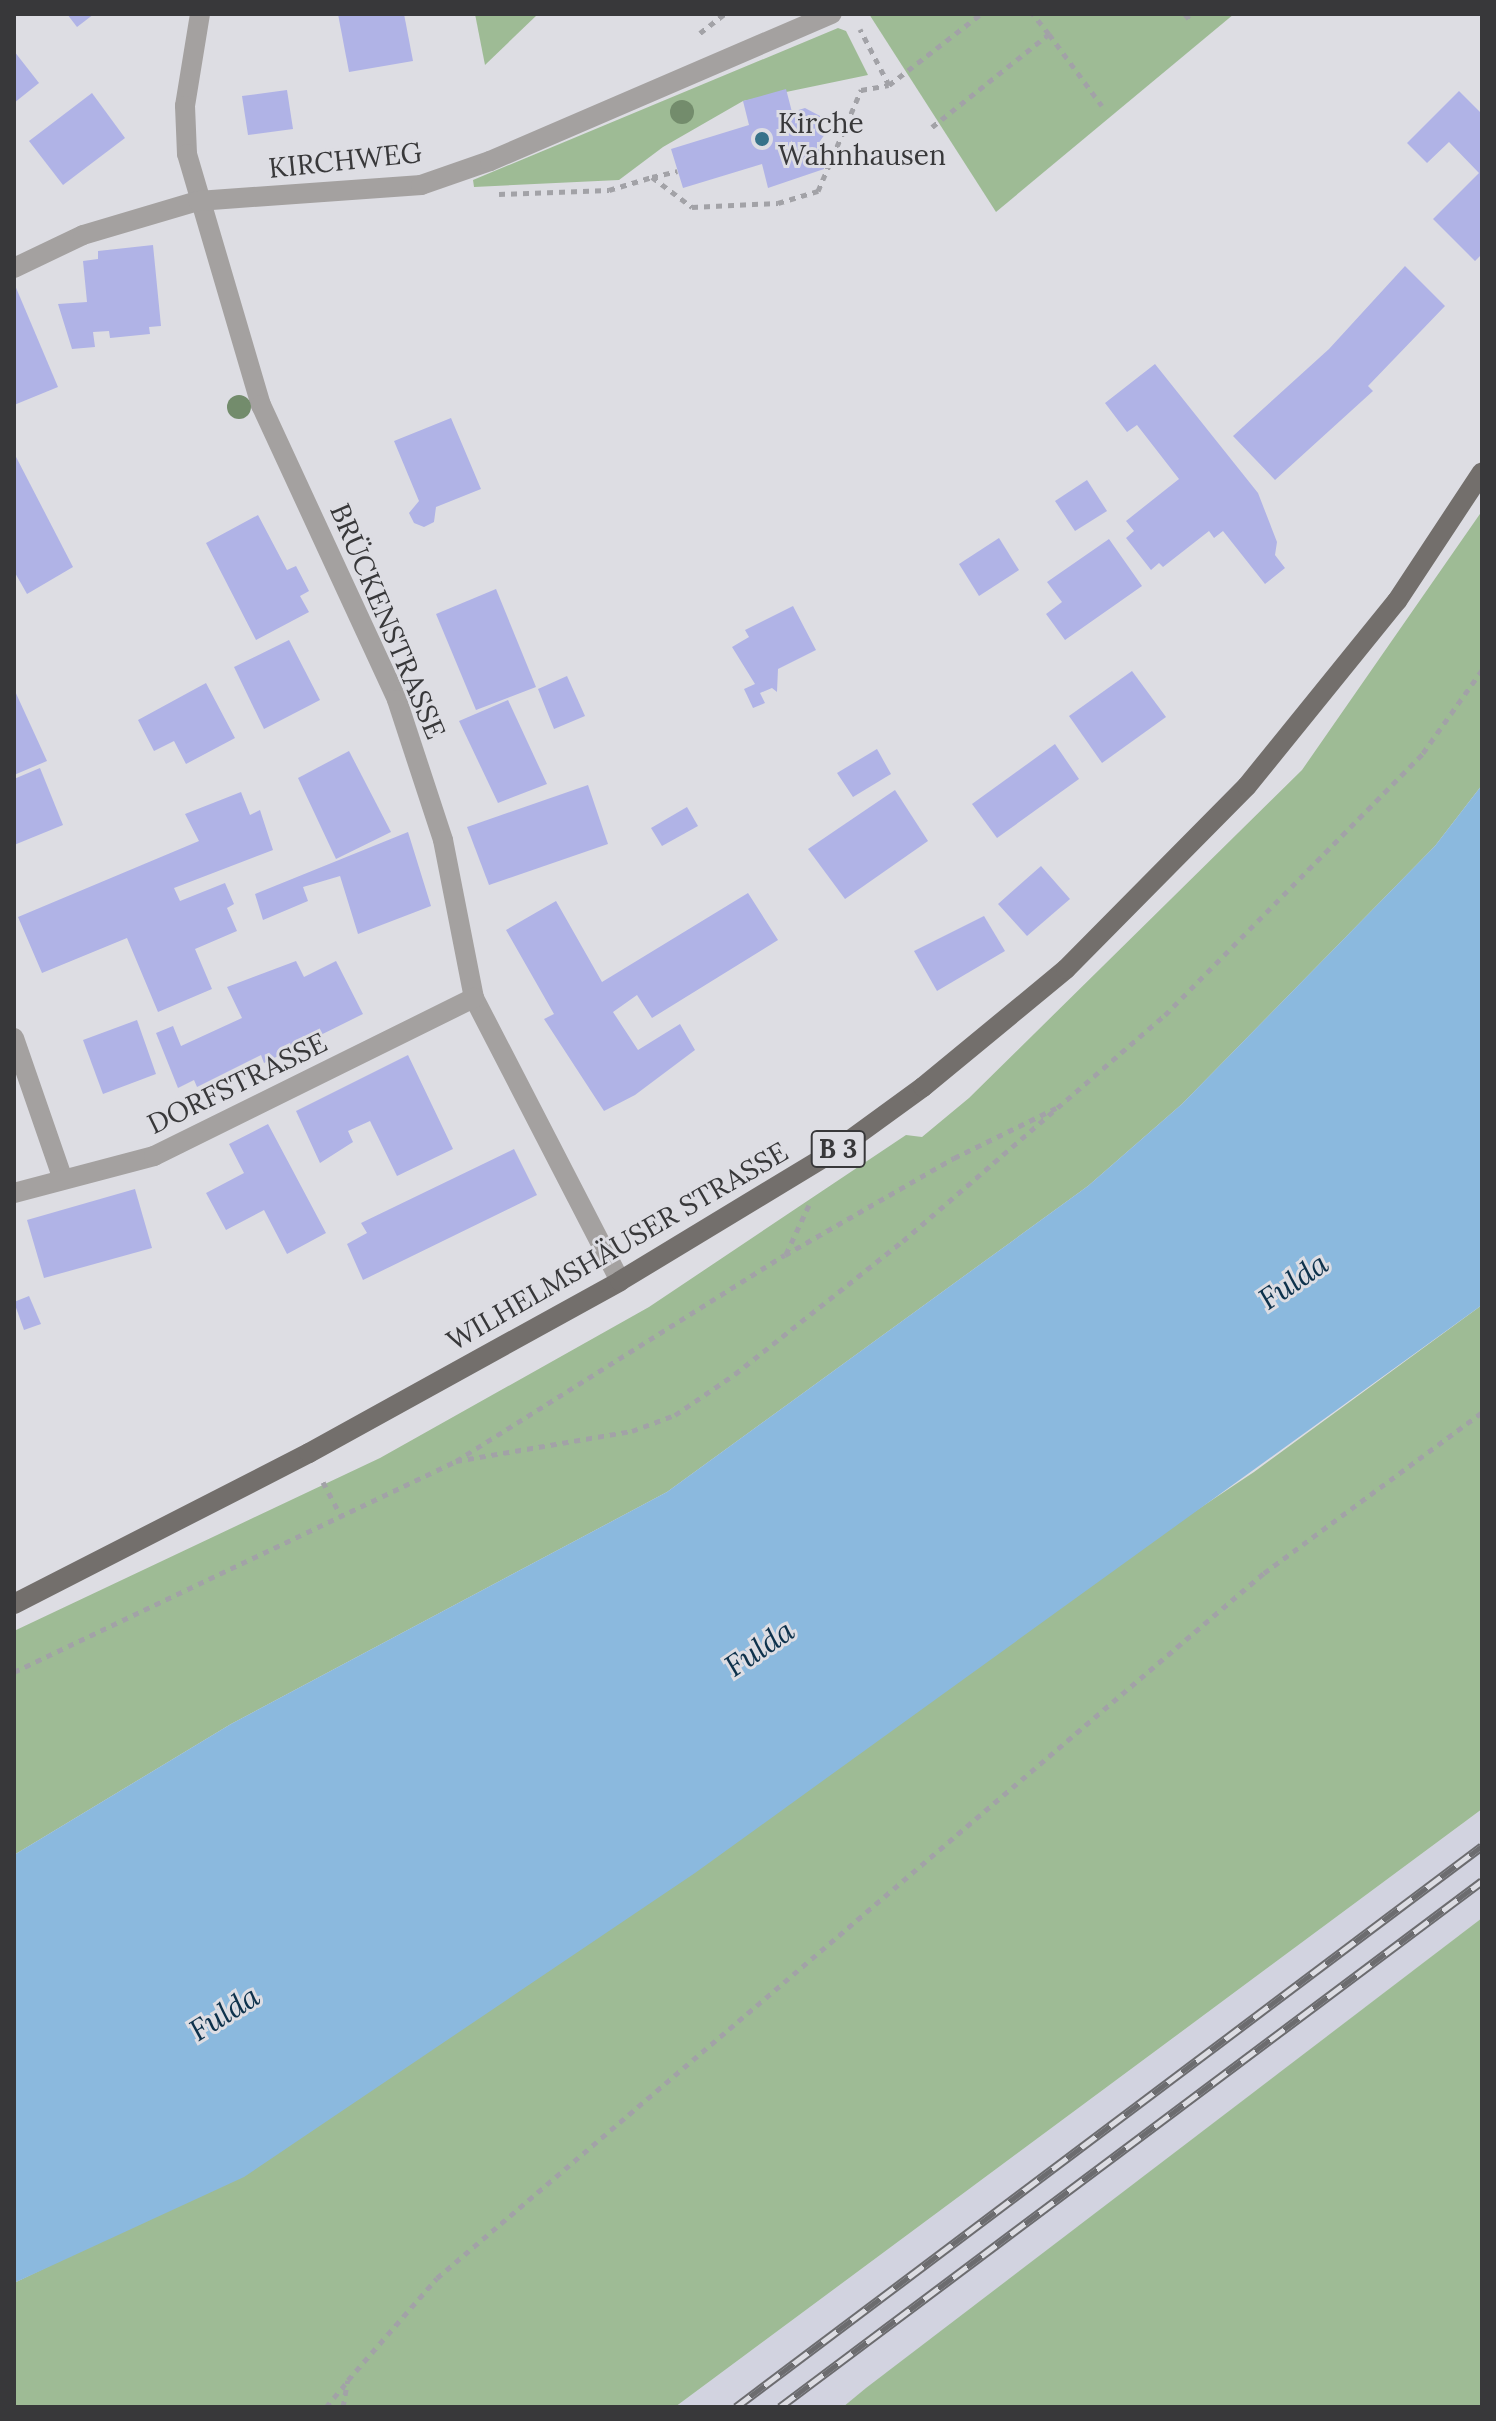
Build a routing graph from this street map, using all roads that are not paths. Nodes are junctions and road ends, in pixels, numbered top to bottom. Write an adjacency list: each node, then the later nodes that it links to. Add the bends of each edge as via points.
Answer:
1 (200, 14): 3 (street, BRÜCKENSTRASSE, via 185,106 187,154)
2 (832, 14): 3 (street, KIRCHWEG, via 490,161 421,185)
3 (198, 201): 4 (street, KIRCHWEG, via 83,235); 6 (street, BRÜCKENSTRASSE, via 261,405 404,719 443,840)
4 (14, 268)
5 (1482, 472): 10 (main road, WILHELMSHÄUSER STRASSE / B 3, via 1397,601 1300,727 1171,868 1066,969 923,1087 835,1151)
6 (474, 998): 8 (street, DORFSTRASSE, via 154,1156); 10 (street, BRÜCKENSTRASSE)
7 (14, 1038): 8 (street)
8 (62, 1177): 9 (street, DORFSTRASSE)
9 (14, 1193)
10 (620, 1281): 11 (main road, WILHELMSHÄUSER STRASSE / B 3, via 309,1453)
11 (14, 1604)

